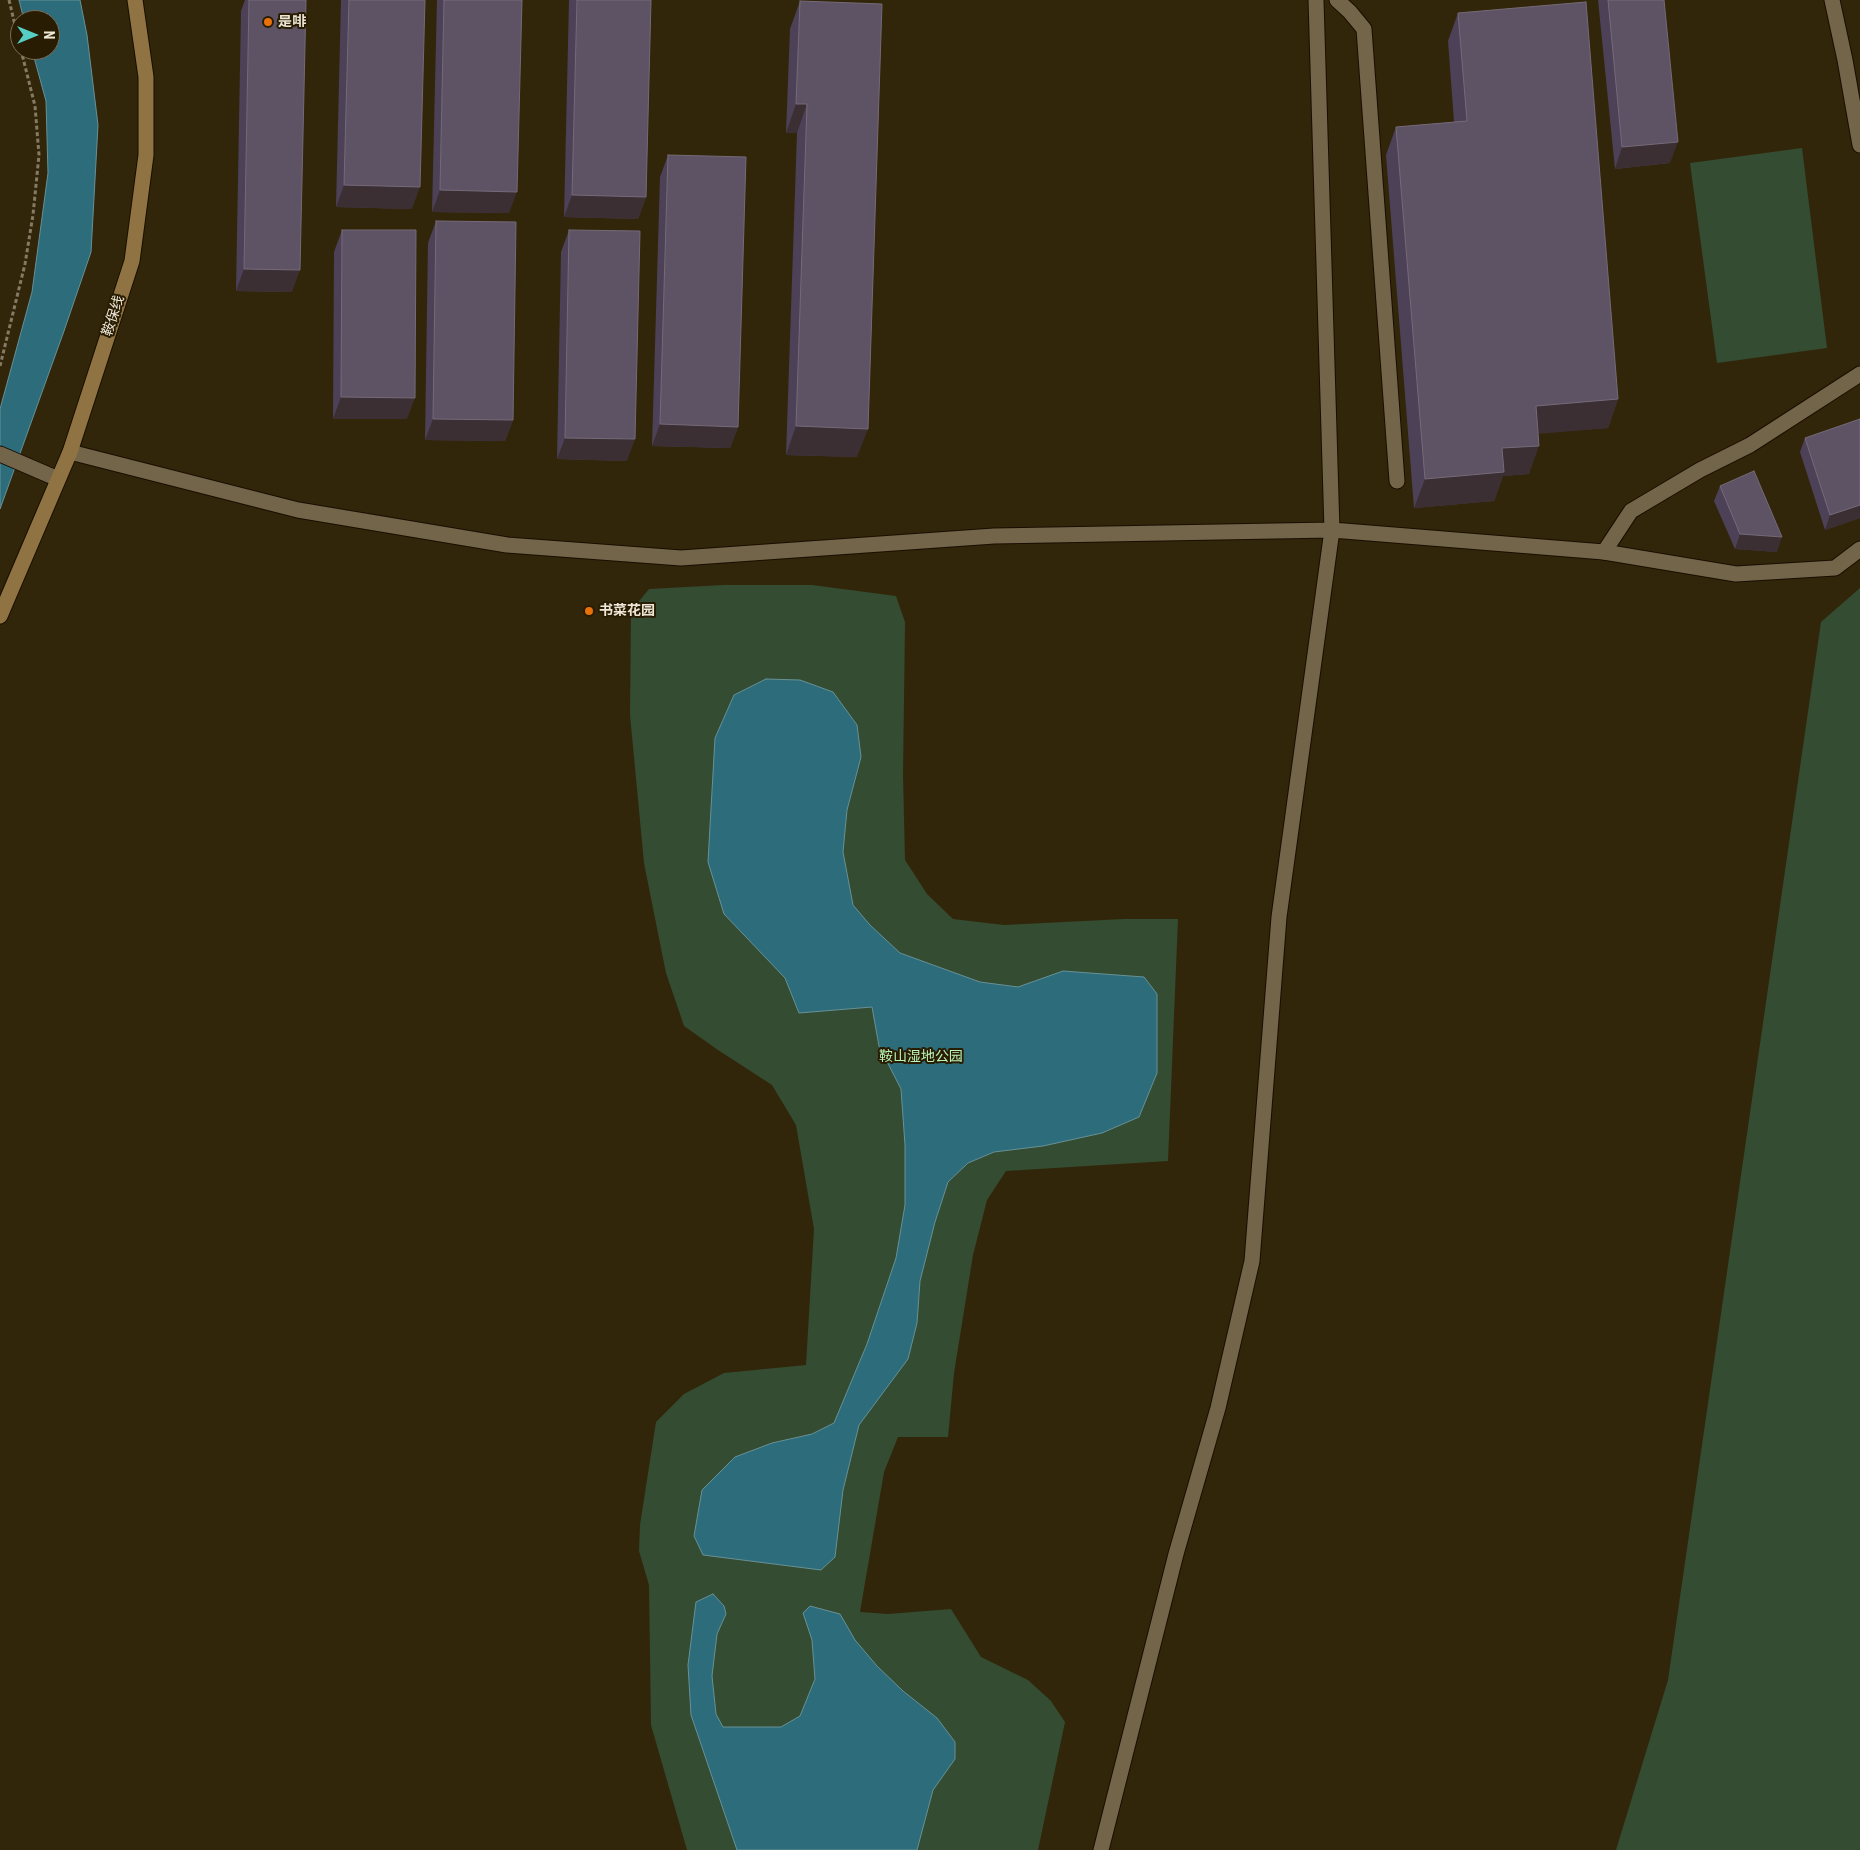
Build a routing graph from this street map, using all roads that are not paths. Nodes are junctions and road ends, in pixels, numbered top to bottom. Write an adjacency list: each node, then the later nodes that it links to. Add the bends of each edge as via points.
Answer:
1 (135, 0): 7 (main road, 鞍保线, via 146,77 146,155 132,261)
2 (1316, 0): 11 (street)
3 (1337, 0): 10 (street, via 1364,29)
4 (1832, 0): 5 (street)
5 (1860, 145)
6 (1860, 374): 13 (street, via 1750,445 1631,511)
7 (70, 452): 9 (main road, 鞍保线); 11 (street, via 298,510 507,545 681,558 994,536)
8 (0, 454): 9 (street)
9 (58, 479): 14 (main road, 鞍保线)
10 (1397, 482)
11 (1332, 530): 13 (street); 15 (street, via 1279,917 1252,1260 1218,1408 1176,1554)
12 (1860, 549): 13 (street, via 1835,568 1736,574)
13 (1604, 552)
14 (0, 616)
15 (1101, 1850)

